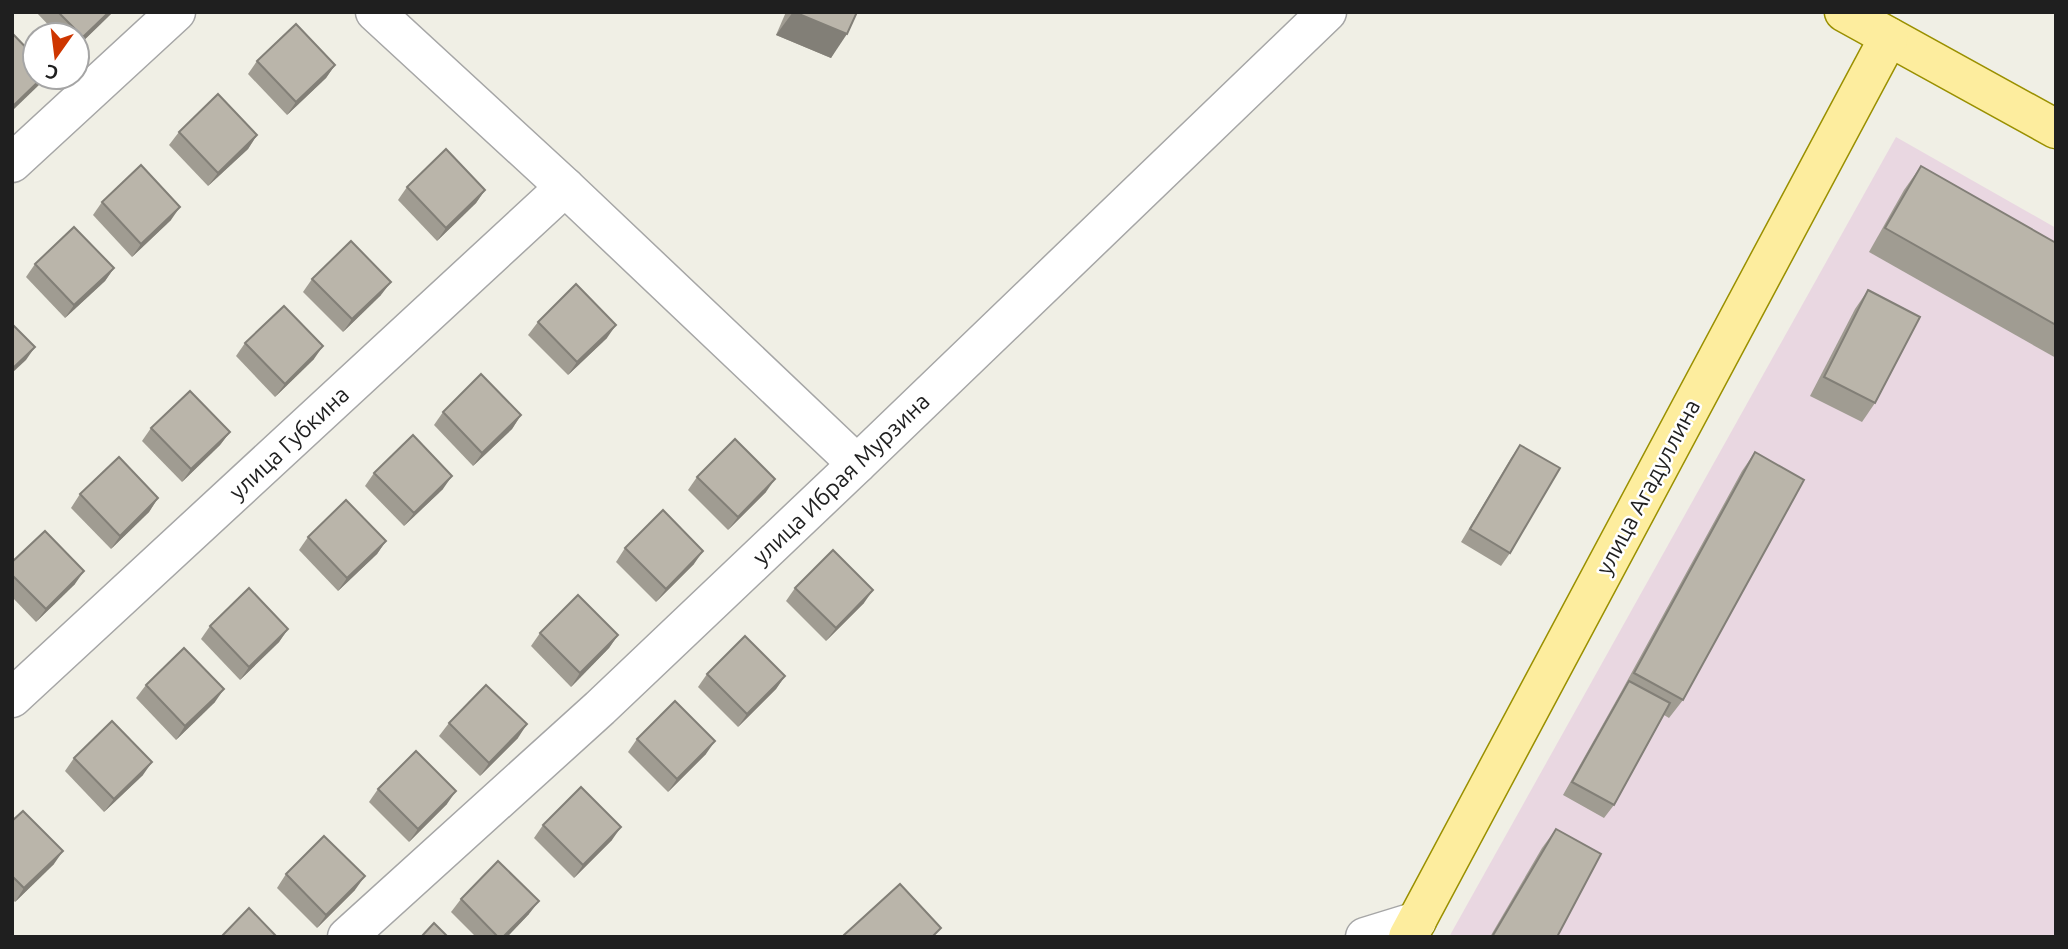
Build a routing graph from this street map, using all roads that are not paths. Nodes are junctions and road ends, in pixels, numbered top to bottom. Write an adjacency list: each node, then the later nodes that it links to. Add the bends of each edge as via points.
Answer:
1 (176, 12): 7 (street)
2 (375, 12): 8 (street)
3 (1327, 12): 9 (street, улица Ибрая Мурзина)
4 (1844, 12): 5 (main road)
5 (1889, 37): 6 (main road); 11 (main road, улица Агадуллина)
6 (2056, 129)
7 (12, 163)
8 (565, 187): 9 (street); 10 (street, улица Губкина)
9 (857, 464): 12 (street, улица Ибрая Мурзина, via 600,708)
10 (12, 698)
11 (1412, 929): 13 (street)
12 (347, 937)
13 (1365, 937)

